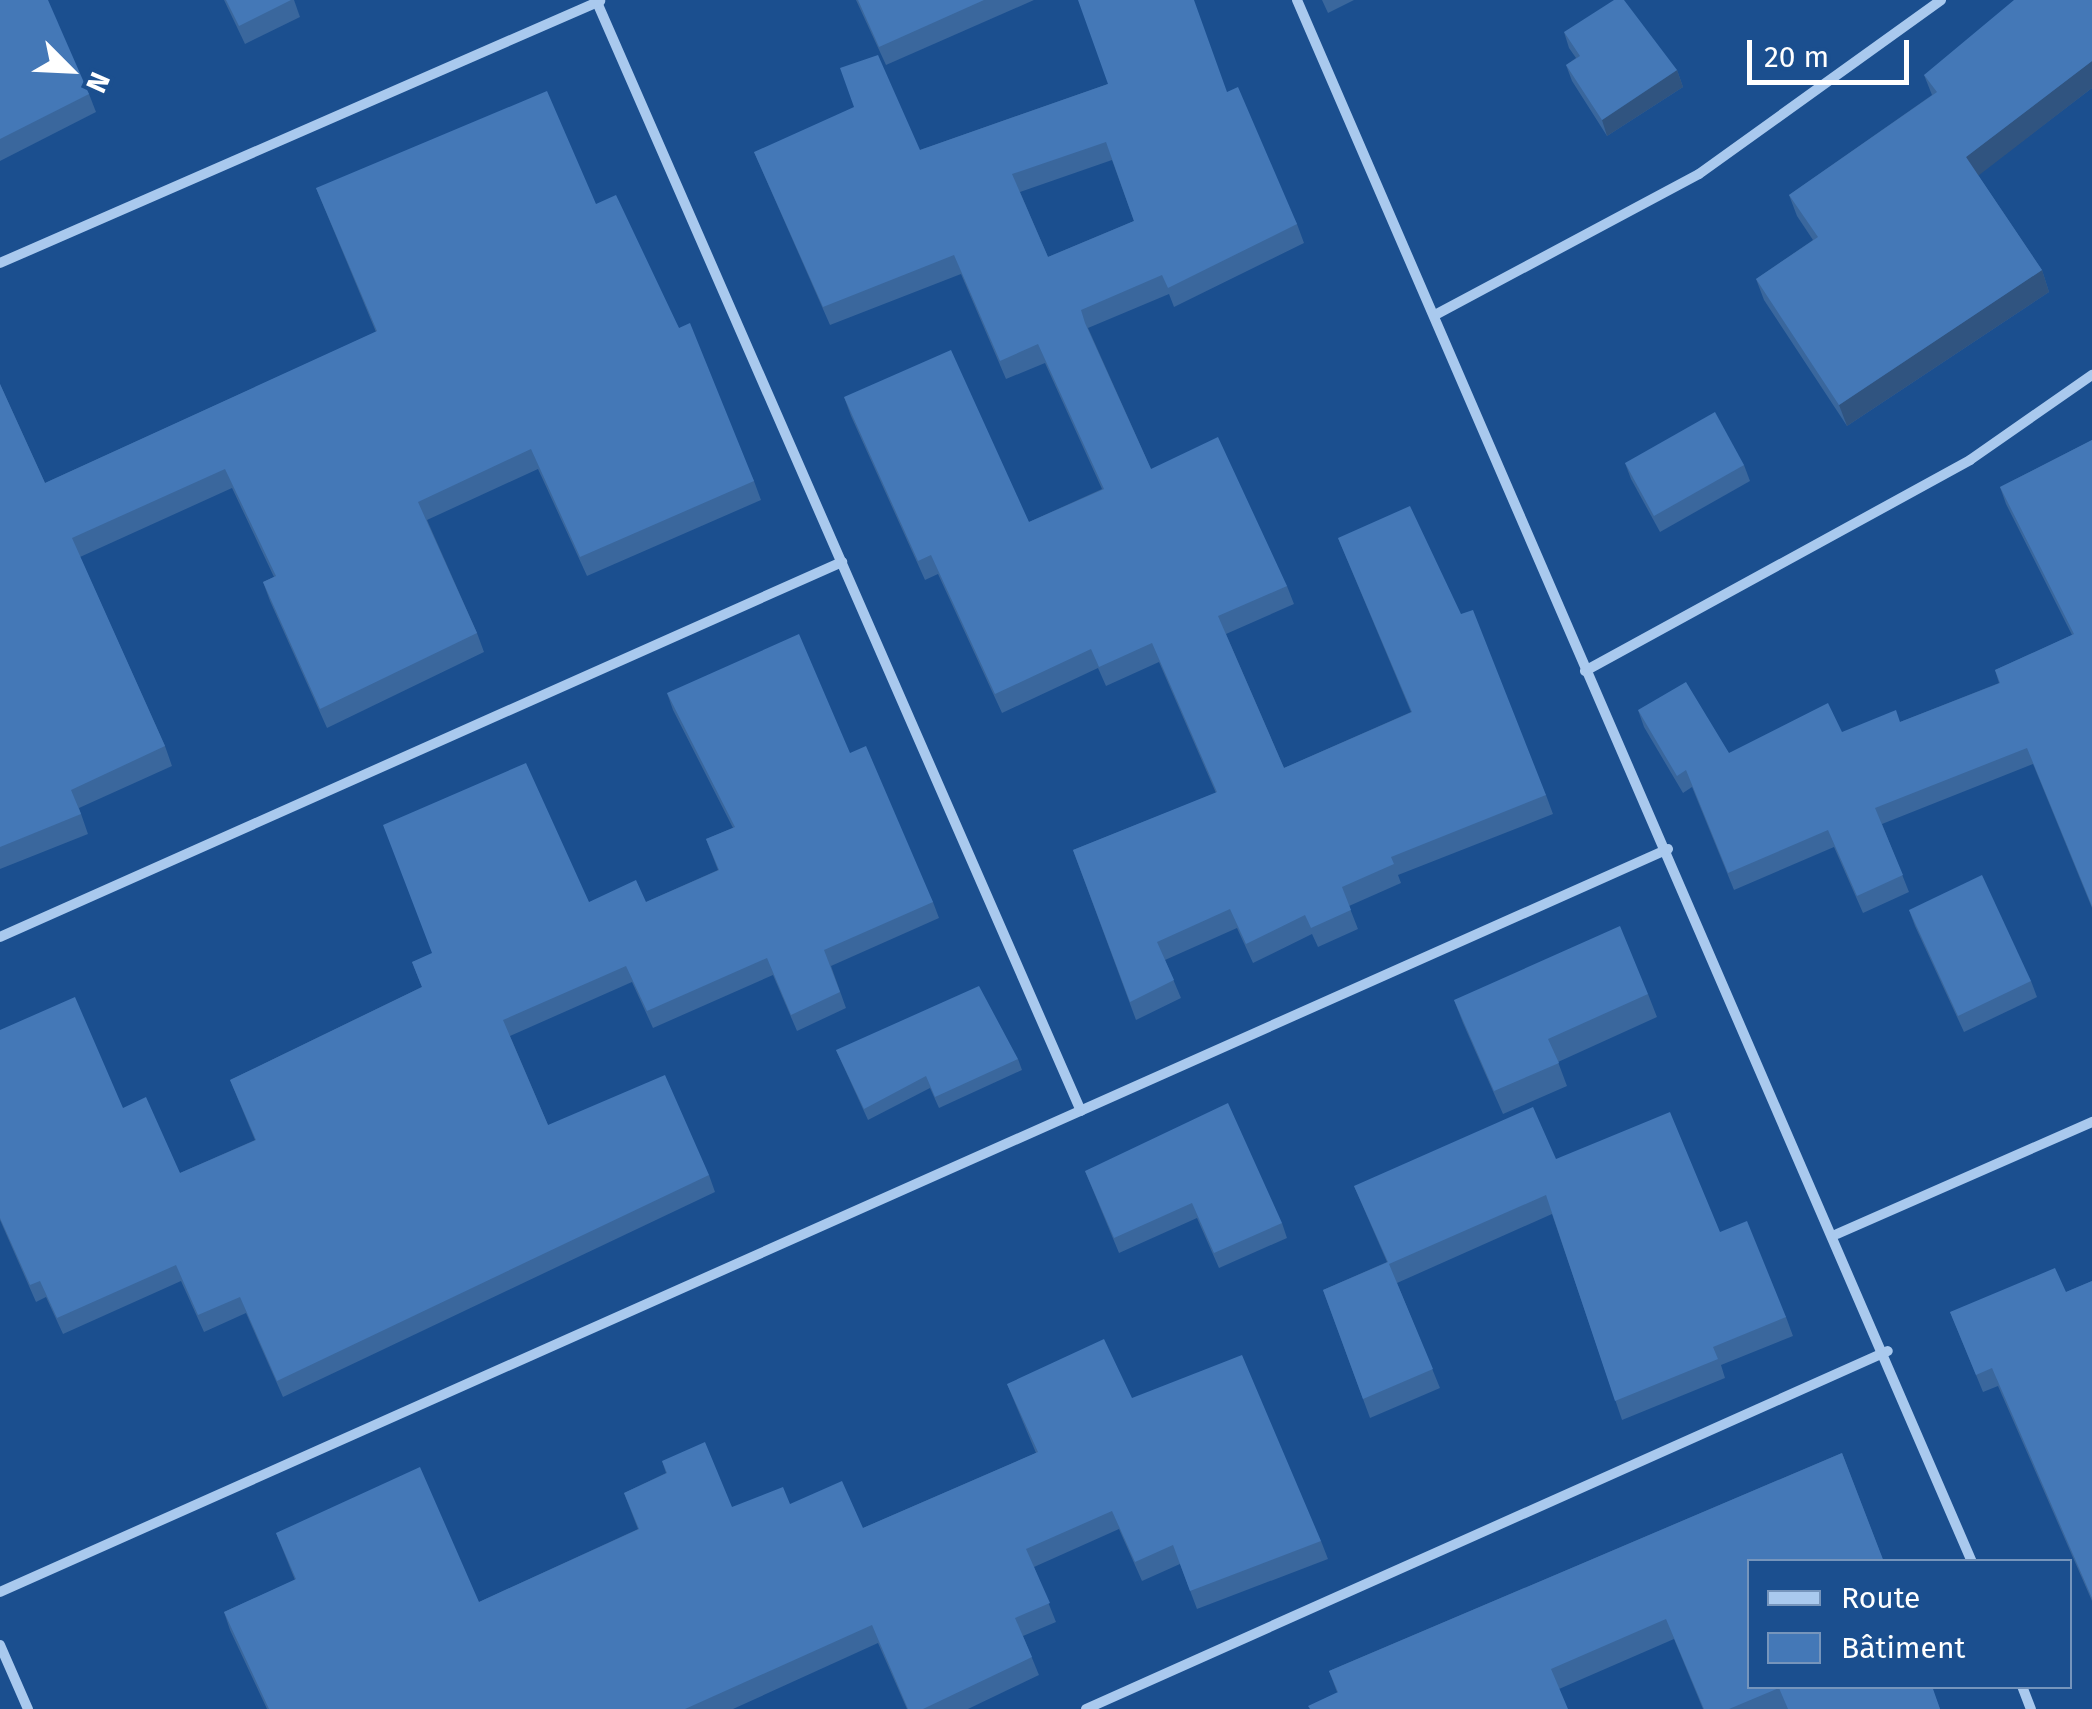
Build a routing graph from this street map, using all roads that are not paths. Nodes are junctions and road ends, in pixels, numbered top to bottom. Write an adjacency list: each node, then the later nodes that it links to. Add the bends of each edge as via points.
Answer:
1 (1297, 0): 5 (street)
2 (1942, 0): 5 (street, via 1699,174)
3 (599, 1): 4 (street); 7 (street)
4 (0, 262)
5 (1435, 315): 8 (street)
6 (2092, 375): 8 (street, via 1970,460)
7 (842, 562): 10 (street); 11 (street)
8 (1585, 671): 9 (street)
9 (1668, 849): 11 (street); 13 (street)
10 (0, 937)
11 (1082, 1111): 16 (street)
12 (2092, 1122): 13 (street)
13 (1837, 1234): 14 (street)
14 (1888, 1351): 15 (street); 19 (street)
15 (1971, 1559)
16 (0, 1592)
17 (0, 1646): 18 (street)
18 (28, 1709)
19 (1086, 1709)

